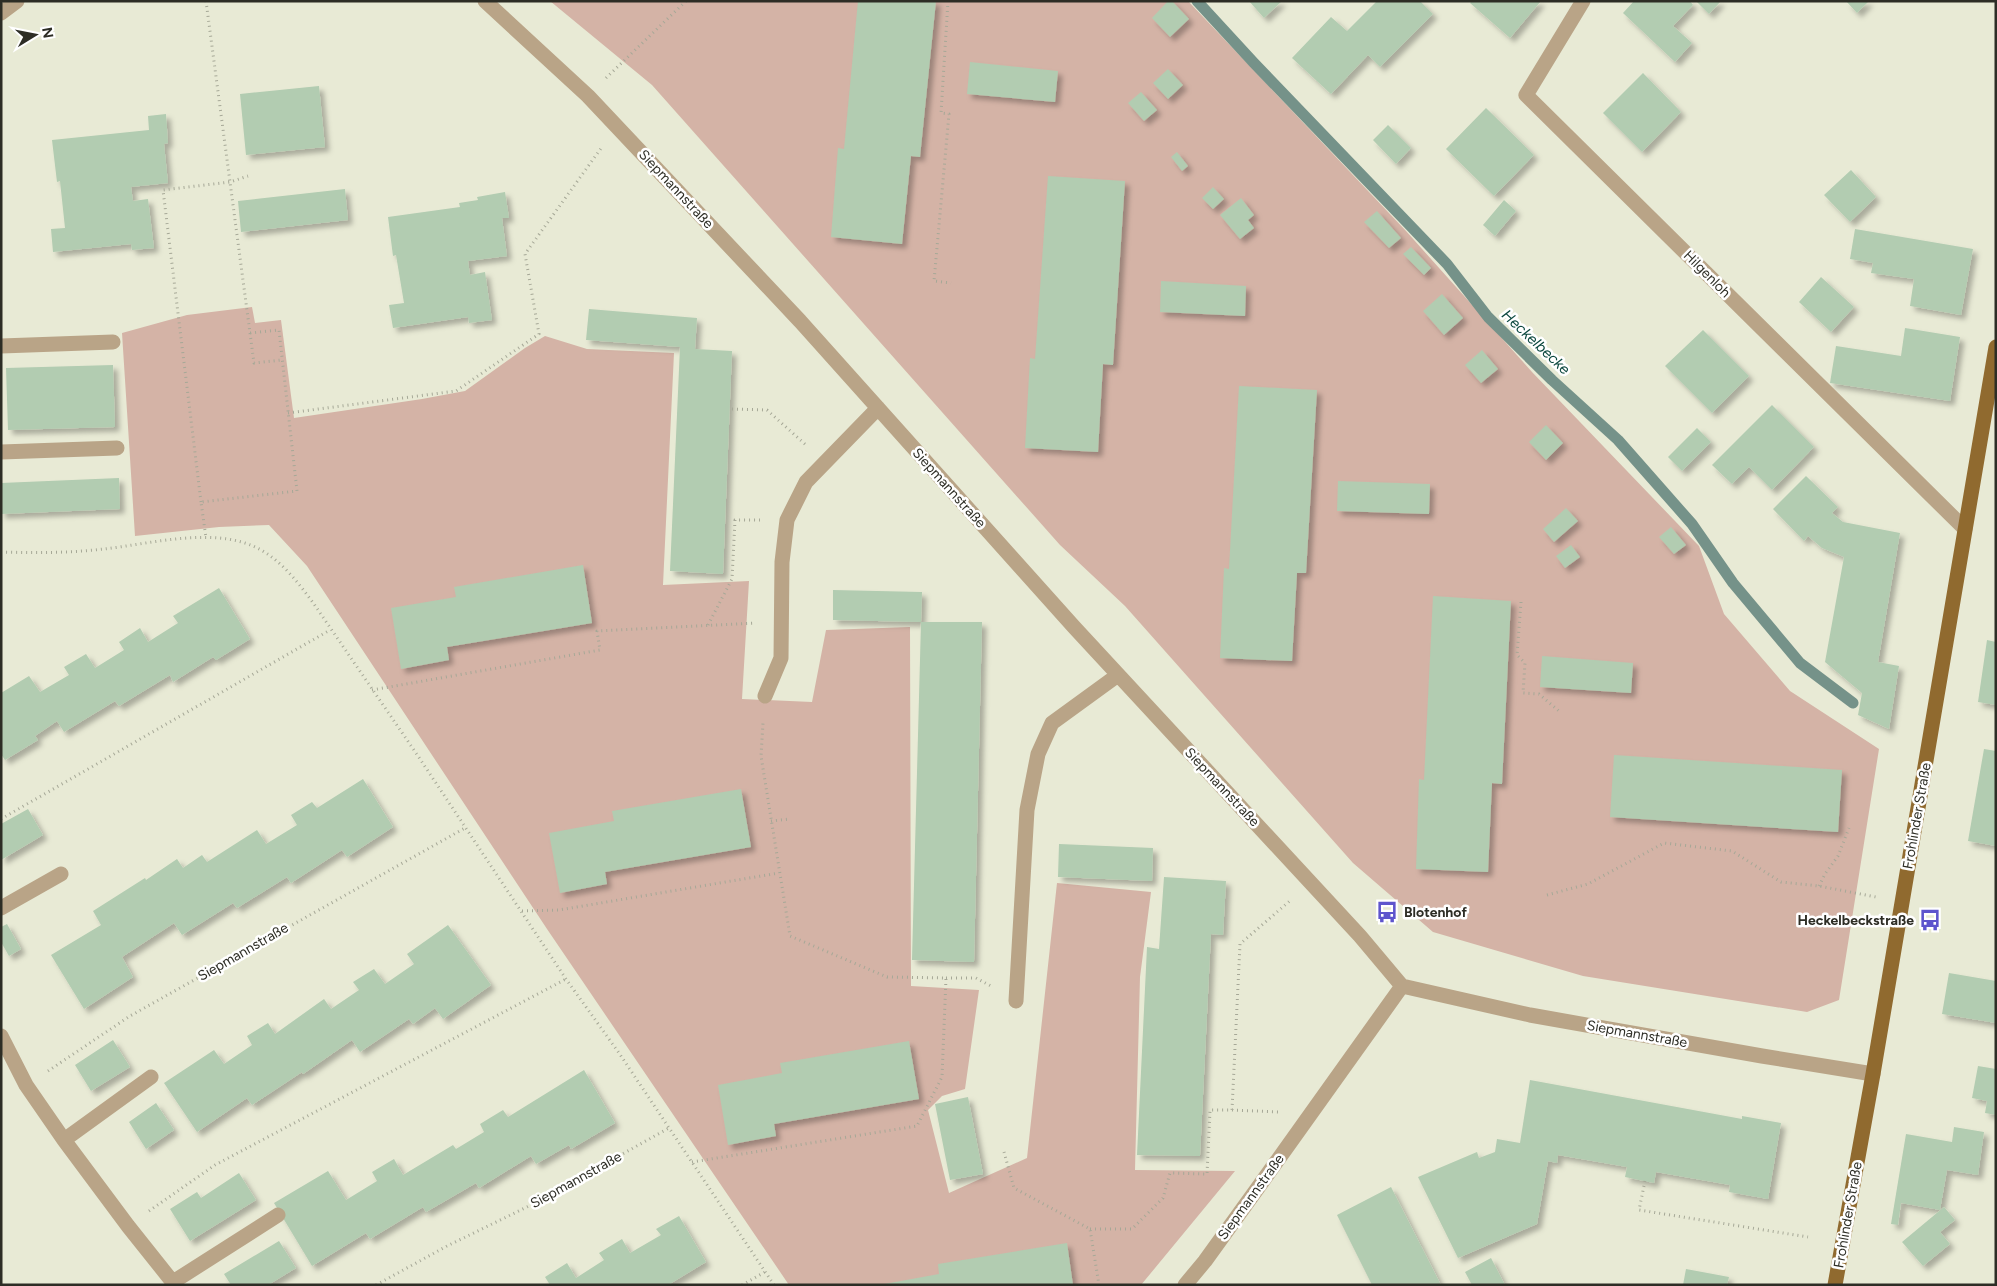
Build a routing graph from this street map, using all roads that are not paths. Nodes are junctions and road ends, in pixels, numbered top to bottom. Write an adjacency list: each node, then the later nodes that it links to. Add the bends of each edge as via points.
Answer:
1 (17, 1): 4 (street)
2 (485, 1): 8 (street, Siepmannstraße, via 588,96)
3 (1583, 1): 11 (street, Hilgenloh, via 1526,95)
4 (1, 13)
5 (113, 342): 6 (street)
6 (1, 346)
7 (1996, 347): 11 (main road, Frohlinder Straße)
8 (878, 408): 12 (street, Siepmannstraße); 13 (street, via 806,482 787,520 782,562 781,658)
9 (117, 448): 10 (street)
10 (1, 452)
11 (1965, 529): 19 (main road, Frohlinder Straße)
12 (1118, 675): 16 (street, Siepmannstraße, via 1360,936); 17 (street, via 1052,723 1038,754 1027,810)
13 (764, 696)
14 (61, 874): 15 (street)
15 (1, 908)
16 (1402, 986): 19 (street, Siepmannstraße, via 1530,1016); 24 (street, Siepmannstraße)
17 (1016, 1001)
18 (1, 1036): 21 (street, via 26,1085)
19 (1873, 1074): 25 (main road, Frohlinder Straße)
20 (151, 1077): 21 (street)
21 (64, 1140): 23 (street)
22 (278, 1215): 23 (street)
23 (174, 1284)
24 (1185, 1285)
25 (1835, 1285)

